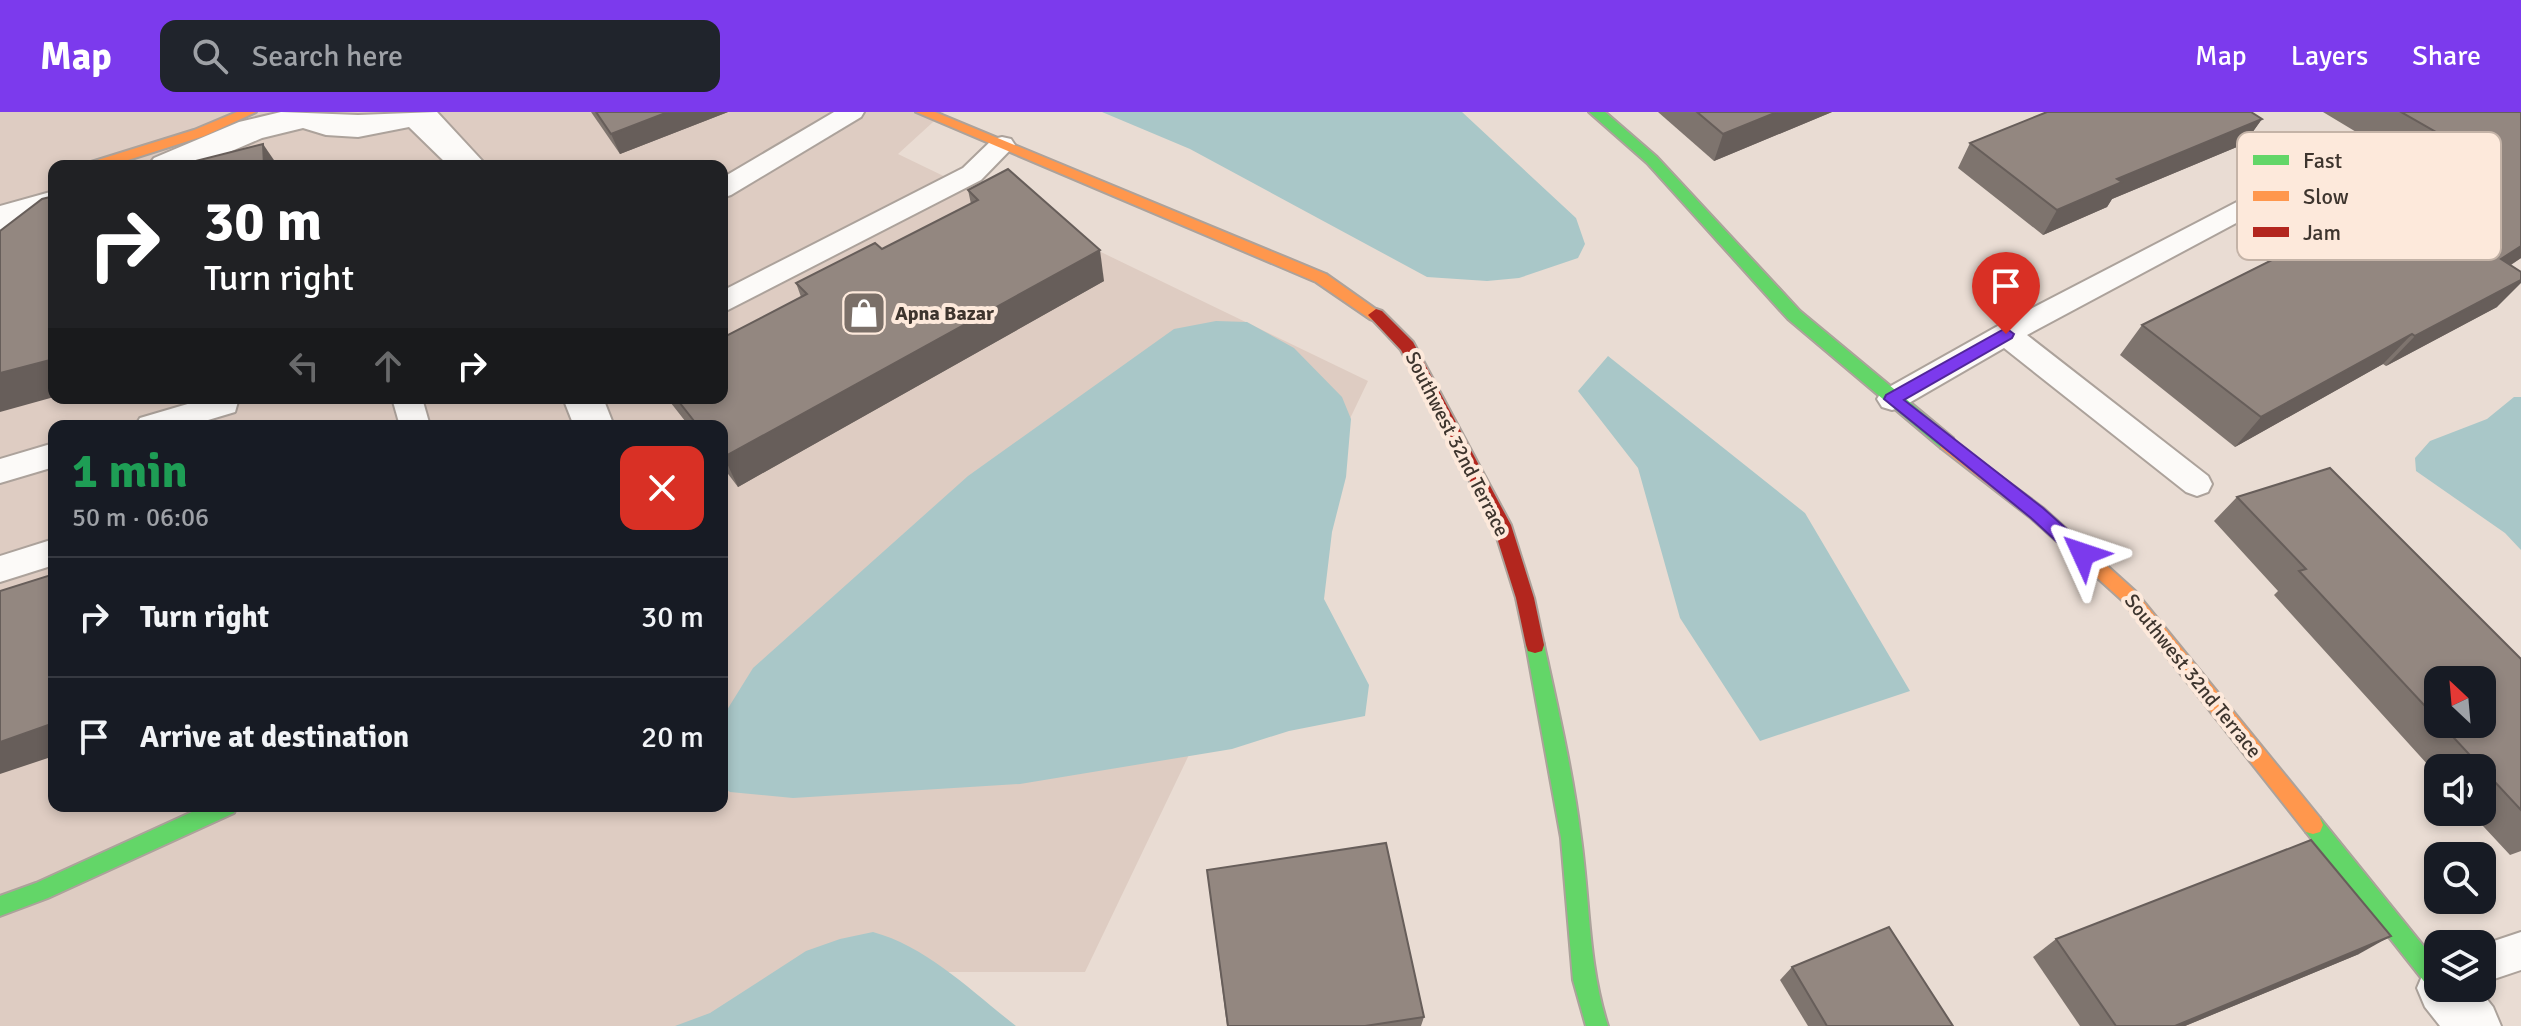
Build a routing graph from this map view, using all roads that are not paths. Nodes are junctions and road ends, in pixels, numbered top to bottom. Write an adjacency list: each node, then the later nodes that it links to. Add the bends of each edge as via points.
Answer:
1 (249, 112): 8 (street)
2 (852, 112): 12 (lane)
3 (923, 112): 7 (street, Southwest 32nd Terrace)
4 (1596, 112): 19 (street, Southwest 32nd Terrace, via 1652,160 1794,315)
5 (418, 113): 6 (street, via 348,126); 10 (street)
6 (301, 114): 9 (street)
7 (1002, 145): 17 (lane, via 972,174); 33 (street, Southwest 32nd Terrace, via 1321,278 1380,318 1407,346 1502,525 1525,598 1549,709 1571,840 1576,925)
8 (112, 160)
9 (180, 160)
10 (463, 160)
11 (48, 178): 13 (street)
12 (728, 185)
13 (0, 190)
14 (48, 205): 16 (street)
15 (2237, 211): 18 (lane)
16 (0, 218)
17 (728, 300)
18 (2006, 334): 19 (lane); 24 (lane)
19 (1892, 399): 31 (street, Southwest 32nd Terrace, via 2037,513 2129,596)
20 (225, 409): 21 (lane)
21 (176, 420)
22 (48, 457): 23 (lane)
23 (0, 471)
24 (2197, 484)
25 (48, 554): 26 (lane)
26 (0, 569)
27 (214, 812): 28 (street)
28 (14, 905)
29 (2521, 951): 30 (lane)
30 (2496, 959)
31 (2424, 962)
32 (2455, 1002): 34 (street, Southwest 32nd Terrace)
33 (1597, 1026)
34 (2474, 1026)

